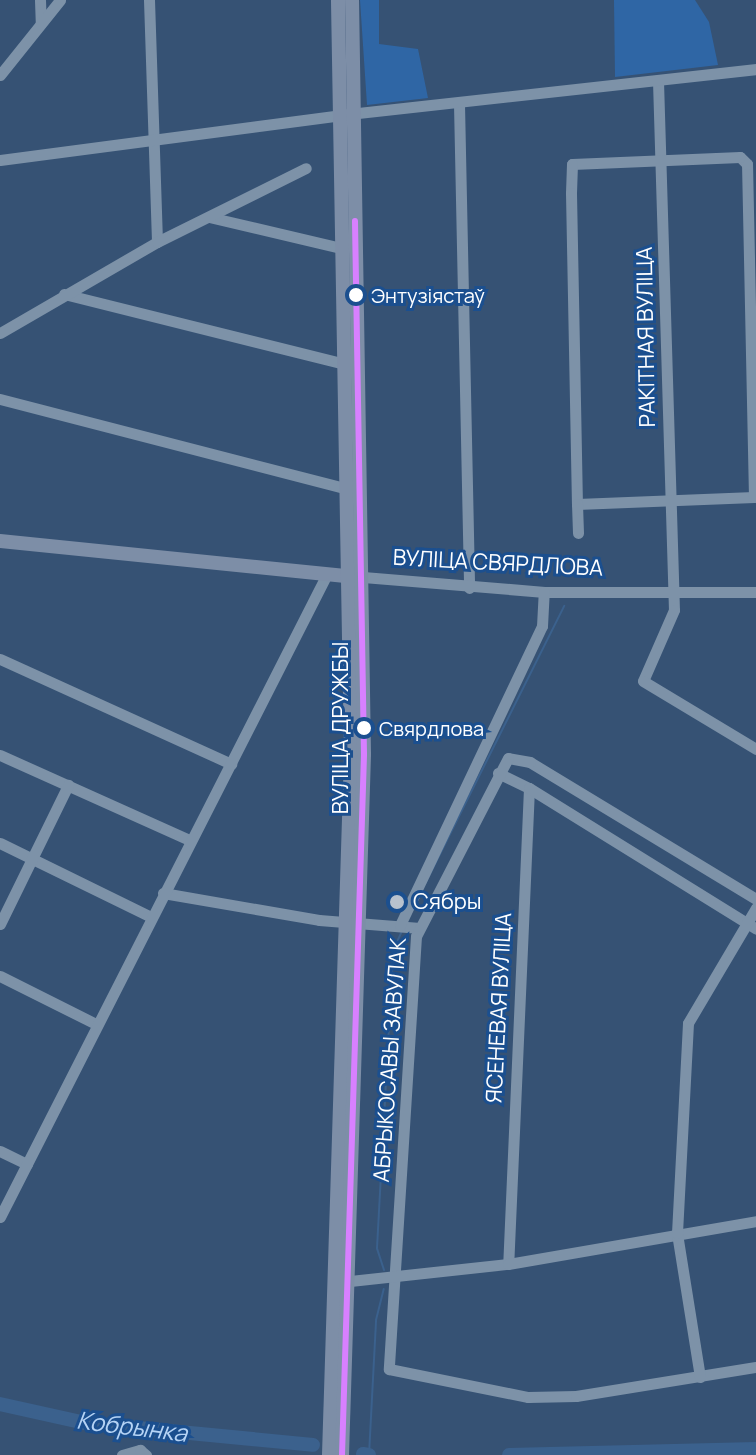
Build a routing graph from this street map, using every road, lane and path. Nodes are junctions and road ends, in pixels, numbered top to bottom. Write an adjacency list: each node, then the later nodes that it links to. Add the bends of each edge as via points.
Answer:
1 (40, 0): 6 (street)
2 (60, 0): 6 (street)
3 (149, 0): 12 (street)
4 (338, 0): 11 (main road, ВУЛІЦА ДРУЖБЫ)
5 (352, 0): 11 (main road, ВУЛІЦА ДРУЖБЫ)
6 (41, 24): 8 (street)
7 (756, 69): 9 (street)
8 (0, 75)
9 (658, 81): 10 (street); 13 (street, РАКІТНАЯ ВУЛІЦА)
10 (459, 104): 11 (street); 31 (street)
11 (347, 114): 12 (street); 18 (main road, ВУЛІЦА ДРУЖБЫ); 30 (main road, ВУЛІЦА ДРУЖБЫ)
12 (153, 141): 14 (street); 17 (street)
13 (662, 159): 24 (street, РАКІТНАЯ ВУЛІЦА); 24 (street, via 740,157 747,164 748,180 754,497); 25 (street, via 575,163 571,168)
14 (0, 160)
15 (306, 168): 16 (street)
16 (209, 216): 17 (street); 18 (street)
17 (157, 242): 19 (street)
18 (341, 248): 21 (main road, ВУЛІЦА ДРУЖБЫ)
19 (64, 294): 20 (street); 21 (street)
20 (0, 333)
21 (345, 364): 23 (main road, ВУЛІЦА ДРУЖБЫ)
22 (0, 399): 23 (street)
23 (347, 489): 29 (main road, ВУЛІЦА ДРУЖБЫ); 30 (main road, via 354,569)
24 (670, 502): 25 (street); 32 (street, РАКІТНАЯ ВУЛІЦА)
25 (577, 504): 26 (street)
26 (578, 533)
27 (0, 541): 28 (main road, ВУЛІЦА СВЯРДЛОВА)
28 (327, 574): 29 (main road, ВУЛІЦА СВЯРДЛОВА); 39 (street)
29 (347, 576): 30 (main road, ВУЛІЦА СВЯРДЛОВА); 35 (main road, via 356,585); 50 (main road, ВУЛІЦА ДРУЖБЫ)
30 (363, 577): 31 (street, ВУЛІЦА СВЯРДЛОВА); 35 (main road, ВУЛІЦА ДРУЖБЫ)
31 (469, 588): 33 (street, ВУЛІЦА СВЯРДЛОВА)
32 (673, 591): 33 (street, ВУЛІЦА СВЯРДЛОВА); 34 (street, ВУЛІЦА СВЯРДЛОВА); 37 (street, РАКІТНАЯ ВУЛІЦА, via 674,610 643,681)
33 (544, 592): 52 (street, АБРЫКОСАВЫ ЗАВУЛАК, via 542,626)
34 (756, 592)
35 (362, 658): 50 (main road, ВУЛІЦА ДРУЖБЫ)
36 (0, 659): 39 (street)
37 (756, 749)
38 (0, 755): 41 (street)
39 (231, 764): 43 (street)
40 (498, 773): 42 (street); 47 (street, via 508,758 530,762); 54 (street, АБРЫКОСАВЫ ЗАВУЛАК)
41 (68, 785): 43 (street); 45 (street)
42 (529, 788): 53 (street); 62 (street, ЯСЕНЕВАЯ ВУЛІЦА)
43 (189, 840): 46 (street)
44 (0, 843): 45 (street)
45 (33, 860): 49 (street); 51 (street)
46 (163, 893): 49 (street); 50 (street)
47 (756, 899)
48 (756, 908): 53 (street)
49 (151, 917): 56 (street)
50 (355, 923): 52 (street); 64 (main road, ВУЛІЦА ДРУЖБЫ, via 358,1005); 64 (main road, ВУЛІЦА ДРУЖБЫ, via 339,1203)
51 (0, 924)
52 (400, 925): 54 (street)
53 (751, 926): 61 (street, via 688,1023)
54 (420, 928): 63 (street, АБРЫКОСАВЫ ЗАВУЛАК)
55 (0, 976): 56 (street)
56 (96, 1024): 58 (street)
57 (0, 1151): 58 (street)
58 (27, 1164): 59 (street)
59 (0, 1217)
60 (756, 1221): 61 (street)
61 (677, 1233): 62 (street); 66 (street)
62 (508, 1264): 63 (street)
63 (395, 1279): 64 (street); 66 (street, АБРЫКОСАВЫ ЗАВУЛАК, via 389,1369 528,1397 576,1396)
64 (343, 1282): 67 (main road, ВУЛІЦА ДРУЖБЫ); 70 (main road, ВУЛІЦА ДРУЖБЫ)
65 (756, 1367): 66 (street)
66 (700, 1377)
67 (330, 1452)
68 (122, 1455): 69 (street, via 134,1450)
69 (146, 1455)
70 (342, 1455)

